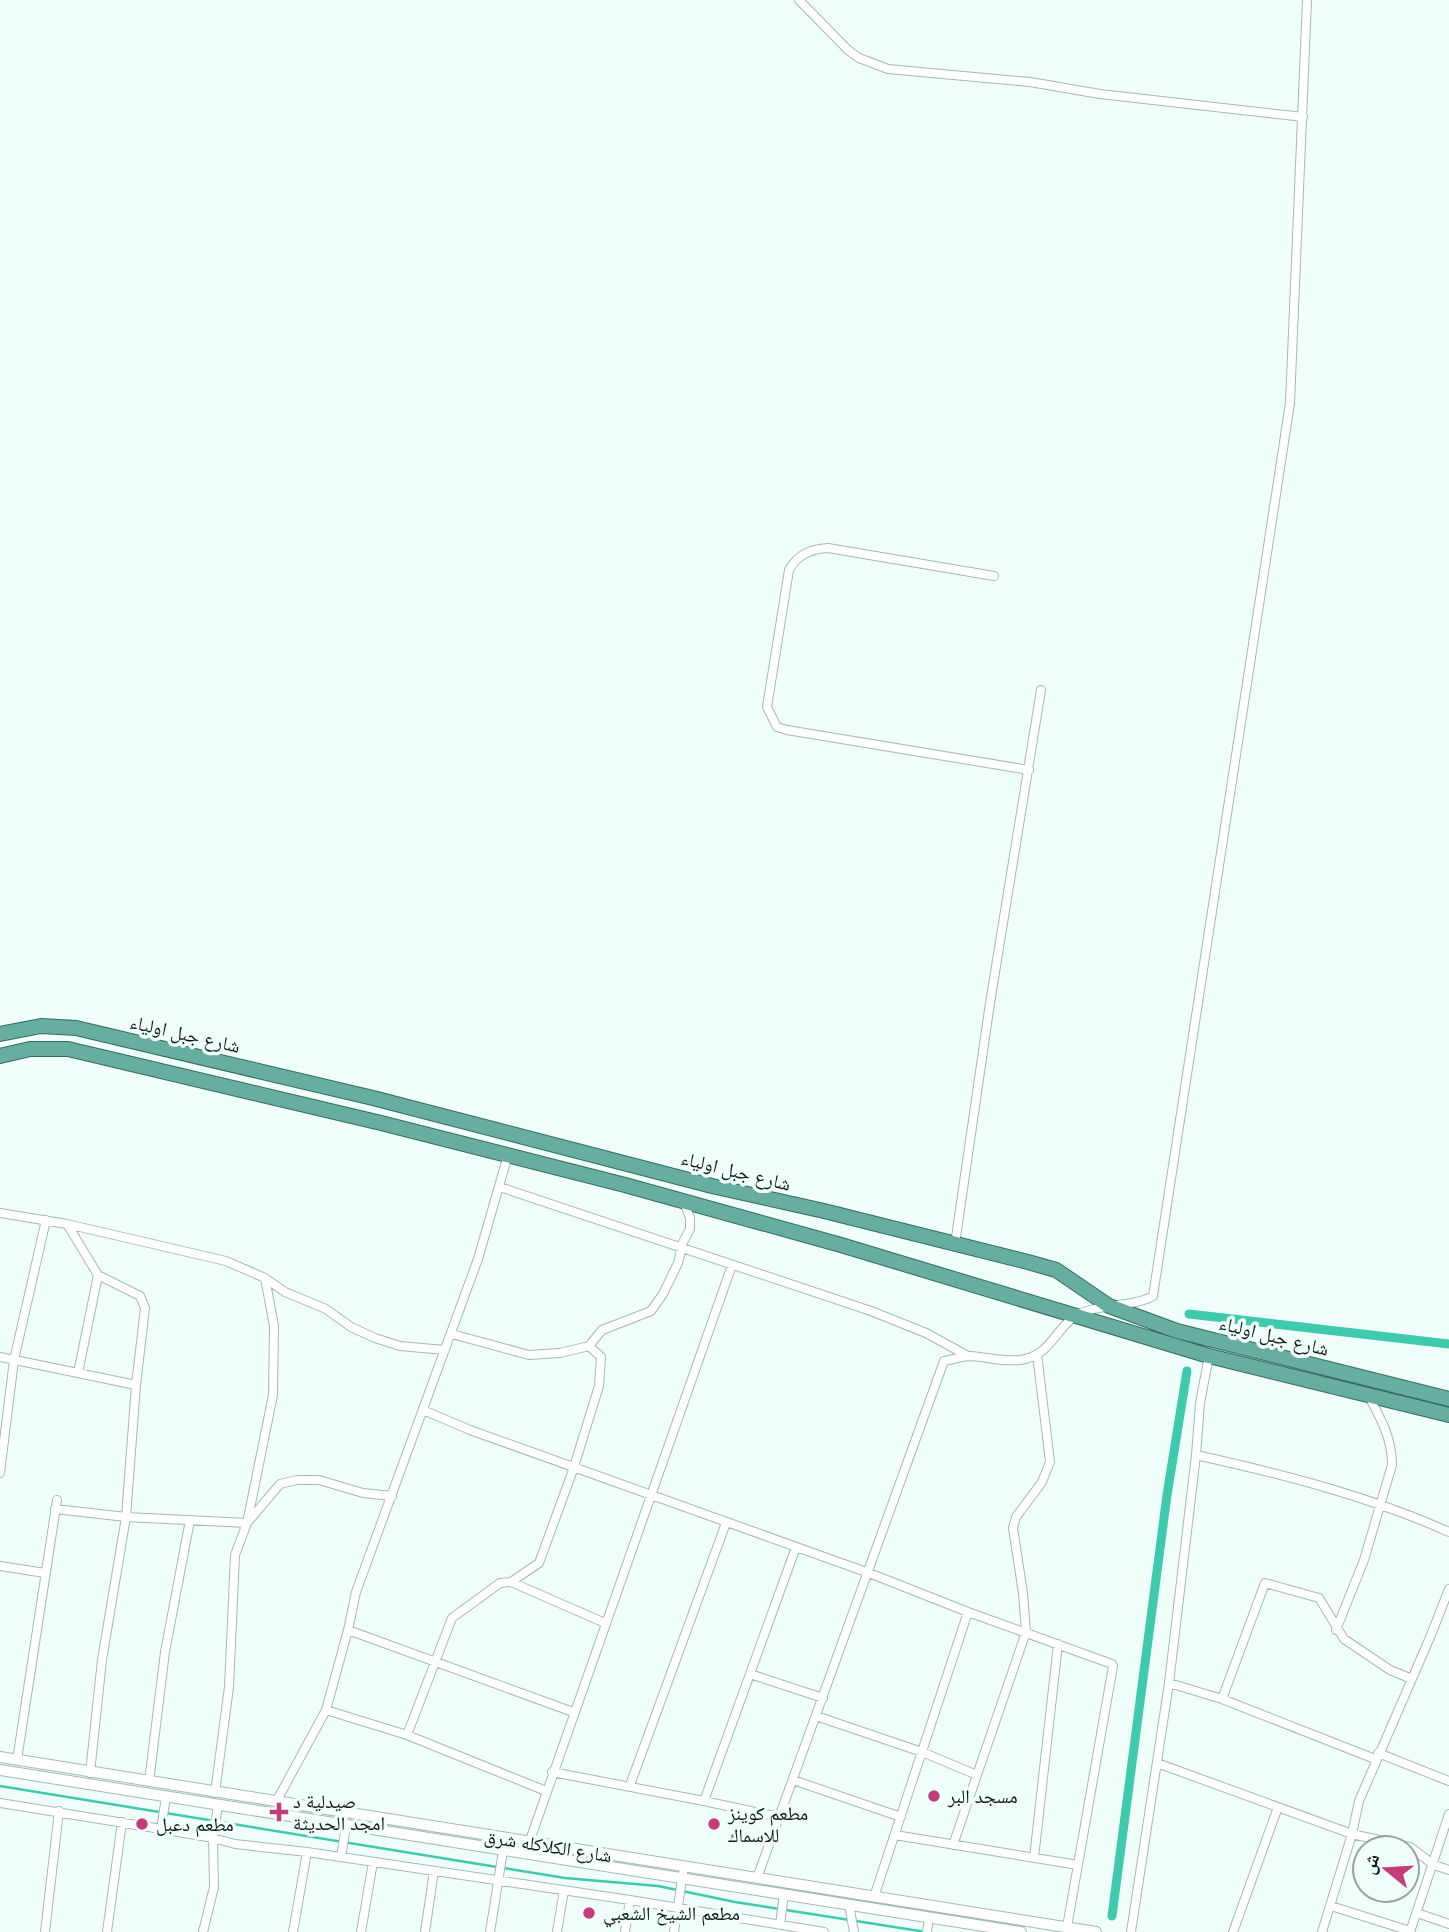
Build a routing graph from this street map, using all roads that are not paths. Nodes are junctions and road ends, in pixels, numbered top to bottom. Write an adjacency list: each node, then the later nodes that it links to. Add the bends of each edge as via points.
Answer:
1 (799, 0): 3 (street, via 848,50 888,69)
2 (1307, 0): 3 (street)
3 (1303, 117): 20 (street, via 1287,433 1155,1284 1153,1296 1144,1301)
4 (994, 576): 6 (street, via 828,548 807,551 789,570 767,707 777,727 787,730)
5 (1041, 690): 6 (street)
6 (1029, 770): 15 (street)
7 (0, 1034): 15 (highway, شارع جبل اولياء, via 41,1026 85,1030)
8 (0, 1056): 9 (highway, شارع جبل اولياء, via 42,1048 76,1051)
9 (508, 1155): 10 (street); 11 (highway, شارع جبل اولياء)
10 (500, 1187): 16 (street); 22 (street)
11 (684, 1202): 16 (street, via 690,1228); 21 (highway, شارع جبل اولياء)
12 (0, 1213): 13 (street)
13 (46, 1220): 14 (street); 29 (street)
14 (68, 1224): 18 (street); 19 (street, via 226,1261)
15 (955, 1244): 20 (highway, شارع جبل اولياء, via 1056,1270)
16 (681, 1248): 17 (street); 23 (street, via 678,1263 651,1311 602,1330)
17 (732, 1265): 26 (street, via 871,1311); 39 (street)
18 (98, 1275): 30 (street); 31 (street, via 144,1301)
19 (265, 1278): 24 (street, via 374,1338); 44 (street, via 274,1326 273,1395)
20 (1109, 1306): 21 (street); 33 (highway, شارع جبل اولياء, via 1177,1331)
21 (1075, 1316): 25 (street); 27 (highway, شارع جبل اولياء)
22 (452, 1334): 23 (street, via 529,1355); 24 (street)
23 (589, 1346): 37 (street, via 601,1357 599,1386)
24 (445, 1350): 34 (street)
25 (1037, 1353): 26 (street, via 1020,1360); 57 (street, via 1050,1462 1013,1528)
26 (968, 1356): 50 (street, via 944,1362)
27 (1209, 1356): 32 (highway, شارع جبل اولياء); 36 (street)
28 (0, 1357): 29 (street)
29 (14, 1360): 30 (street); 38 (street)
30 (78, 1373): 31 (street)
31 (136, 1385): 42 (street)
32 (1368, 1395): 35 (highway, شارع جبل اولياء); 41 (street, via 1392,1448)
33 (1449, 1399)
34 (423, 1409): 37 (street); 40 (street)
35 (1449, 1415)
36 (1196, 1455): 41 (street, via 1284,1475); 62 (street)
37 (574, 1467): 39 (street); 51 (street, via 539,1563)
38 (0, 1473)
39 (651, 1494): 45 (street); 54 (street)
40 (392, 1496): 44 (street, via 319,1480 297,1480 280,1484); 55 (street, via 356,1592)
41 (1381, 1506): 46 (street); 56 (street)
42 (126, 1517): 43 (street); 49 (street, via 56,1504); 76 (street, via 102,1660)
43 (190, 1520): 44 (street); 80 (street, via 165,1652)
44 (247, 1523): 83 (street, via 235,1555 229,1687)
45 (726, 1523): 47 (street); 81 (street)
46 (1449, 1532)
47 (796, 1547): 50 (street); 60 (street)
48 (0, 1566): 49 (street)
49 (46, 1573): 72 (street)
50 (869, 1573): 53 (street); 63 (street)
51 (512, 1582): 54 (street); 59 (street, via 500,1583 457,1612)
52 (1449, 1589): 61 (street)
53 (968, 1612): 57 (street); 69 (street)
54 (605, 1623): 66 (street)
55 (348, 1630): 59 (street); 65 (street)
56 (1336, 1630): 61 (street, via 1390,1671); 64 (street, via 1319,1598 1265,1583)
57 (1026, 1632): 58 (street); 77 (street)
58 (1058, 1644): 107 (street); 109 (street, via 1108,1661 1113,1667)
59 (435, 1662): 66 (street); 68 (street)
60 (750, 1674): 63 (street); 85 (street)
61 (1412, 1679): 70 (street)
62 (1169, 1683): 64 (street); 73 (street)
63 (823, 1698): 67 (street)
64 (1222, 1699): 70 (street)
65 (326, 1710): 68 (street); 86 (street)
66 (573, 1712): 75 (street)
67 (816, 1716): 69 (street); 78 (street)
68 (407, 1735): 82 (street)
69 (922, 1752): 77 (street); 93 (street)
70 (1377, 1756): 79 (street); 97 (street)
71 (0, 1758): 72 (street, شارع الكلاكله شرق)
72 (17, 1760): 76 (street, شارع الكلاكله شرق)
73 (1157, 1763): 89 (street); 146 (street)
74 (0, 1770): 84 (street, شارع الكلاكله شرق)
75 (552, 1772): 81 (street); 82 (street)
76 (90, 1773): 80 (street, شارع الكلاكله شرق)
77 (977, 1775): 102 (street)
78 (793, 1780): 92 (street); 93 (street)
79 (1449, 1781)
80 (149, 1782): 83 (street, شارع الكلاكله شرق)
81 (630, 1785): 85 (street)
82 (546, 1791): 101 (street)
83 (215, 1793): 86 (street, شارع الكلاكله شرق)
84 (166, 1797): 88 (street, شارع الكلاكله شرق); 96 (street)
85 (704, 1801): 92 (street)
86 (276, 1802): 101 (street, شارع الكلاكله شرق)
87 (0, 1803): 90 (street)
88 (218, 1805): 95 (street, شارع الكلاكله شرق); 100 (street)
89 (1279, 1807): 97 (street); 147 (street)
90 (59, 1811): 94 (street); 131 (street)
91 (1449, 1814): 110 (street)
92 (779, 1817): 115 (street)
93 (901, 1817): 98 (street)
94 (122, 1822): 96 (street); 132 (street)
95 (346, 1826): 103 (street, شارع الكلاكله شرق); 106 (street)
96 (161, 1829): 100 (street)
97 (1352, 1834)
98 (895, 1835): 102 (street); 119 (street)
99 (1351, 1837): 122 (street)
100 (213, 1838): 104 (street); 133 (street, via 214,1887)
101 (529, 1843): 111 (street, شارع الكلاكله شرق)
102 (953, 1845): 107 (street)
103 (503, 1851): 114 (street, شارع الكلاكله شرق); 116 (street)
104 (307, 1852): 106 (street); 134 (street)
105 (1421, 1855): 110 (street)
106 (341, 1857): 108 (street)
107 (1034, 1858): 109 (street)
108 (373, 1862): 113 (street); 135 (street)
109 (1078, 1865): 128 (street)
110 (1434, 1865): 112 (street); 124 (street)
111 (684, 1866): 114 (street); 115 (street, شارع الكلاكله شرق)
112 (1449, 1870)
113 (434, 1871): 116 (street); 136 (street)
114 (682, 1878): 118 (street, شارع الكلاكله شرق); 123 (street)
115 (757, 1878): 119 (street, شارع الكلاكله شرق)
116 (498, 1881): 117 (street); 137 (street)
117 (564, 1890): 120 (street); 138 (street)
118 (784, 1894): 121 (street, شارع الكلاكله شرق); 127 (street)
119 (874, 1897): 128 (street, شارع الكلاكله شرق)
120 (630, 1900): 123 (street); 139 (street)
121 (849, 1905): 125 (street, شارع الكلاكله شرق); 142 (street)
122 (1331, 1906): 130 (street); 148 (street)
123 (678, 1908): 127 (street); 140 (street)
124 (1417, 1913): 126 (street); 130 (street)
125 (929, 1918): 129 (street, شارع الكلاكله شرق); 143 (street)
126 (1449, 1924)
127 (780, 1925): 141 (street)
128 (1067, 1927): 145 (street, شارع الكلاكله شرق)
129 (999, 1930): 144 (street, شارع الكلاكله شرق)
130 (1410, 1931)
131 (45, 1932)
132 (107, 1932)
133 (203, 1932)
134 (293, 1932)
135 (360, 1932)
136 (425, 1932)
137 (490, 1932)
138 (557, 1932)
139 (625, 1932)
140 (674, 1932)
141 (824, 1932)
142 (854, 1932)
143 (927, 1932)
144 (1021, 1932)
145 (1096, 1932)
146 (1131, 1932)
147 (1233, 1932)
148 (1322, 1932)

